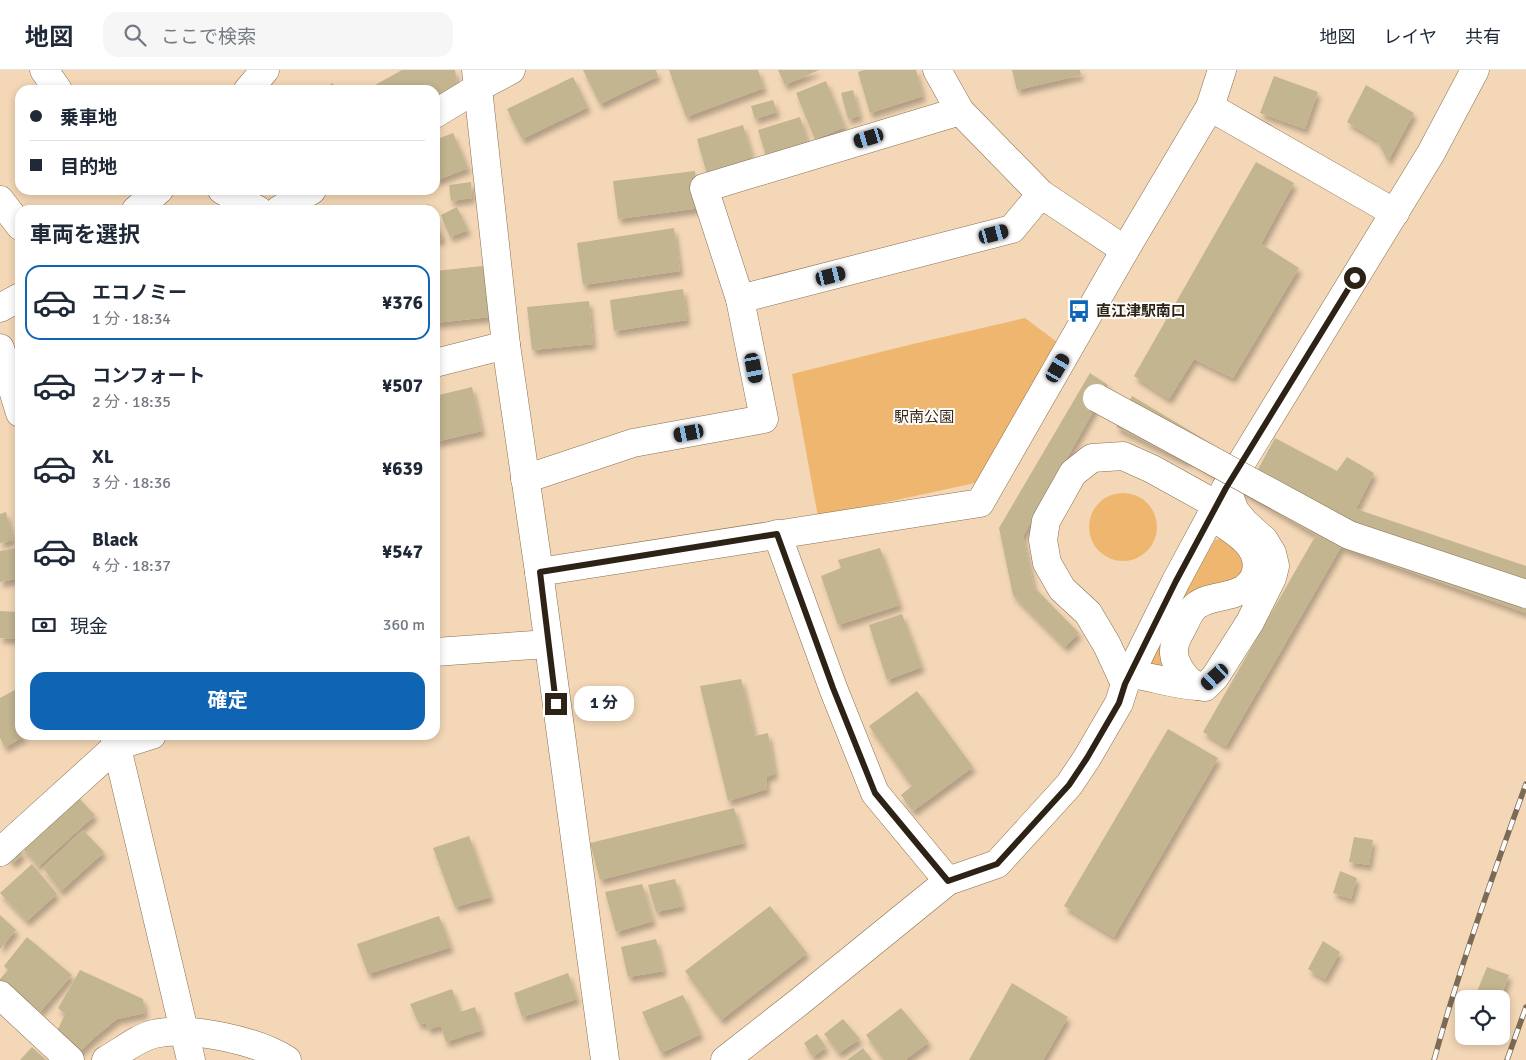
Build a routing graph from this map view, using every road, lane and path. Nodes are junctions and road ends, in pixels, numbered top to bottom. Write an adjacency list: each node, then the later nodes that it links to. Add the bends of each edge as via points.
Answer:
1 (44, 70): 8 (street)
2 (265, 70): 9 (street)
3 (511, 70): 7 (street)
4 (937, 70): 12 (street)
5 (1222, 70): 10 (street)
6 (1474, 70): 19 (street, via 1431,153)
7 (478, 78): 11 (street); 25 (street)
8 (54, 85)
9 (252, 85)
10 (1210, 107): 19 (street); 21 (street)
11 (440, 110)
12 (960, 111): 13 (street); 22 (street, via 704,188)
13 (1041, 194): 21 (street); 22 (street, via 1012,229)
14 (236, 195): 17 (street)
15 (303, 195): 18 (street)
16 (0, 200): 20 (street)
17 (265, 205)
18 (284, 205)
19 (1394, 214): 31 (street)
20 (15, 220)
21 (1125, 250): 32 (street, via 980,503)
22 (740, 299): 30 (street, via 764,419 634,443)
23 (15, 300): 24 (street)
24 (0, 308)
25 (506, 345): 27 (street); 30 (street)
26 (0, 348): 28 (street)
27 (440, 362)
28 (15, 397)
29 (1098, 398): 34 (street, bridge, via 1348,535)
30 (525, 479): 33 (street)
31 (1218, 503): 37 (street); 37 (street, via 1123,456 1092,458 1073,473 1046,521 1043,540 1047,563 1062,589 1088,613); 38 (street, via 1235,511 1264,540 1275,566 1250,622 1215,677 1205,686); 38 (street, via 1254,552 1258,568 1254,579 1242,590 1195,606 1175,640 1172,652 1177,666 1186,679)
32 (777, 534): 33 (street); 41 (street, via 875,793)
33 (540, 572): 35 (street)
34 (1526, 594)
35 (548, 644): 36 (street); 48 (street)
36 (440, 652)
37 (1128, 679): 38 (street, via 1168,680); 41 (street, via 1119,703 1087,758 1069,785 1025,835 997,864)
38 (1198, 686)
39 (115, 741): 40 (street); 43 (street)
40 (0, 852)
41 (948, 881): 49 (street)
42 (0, 995): 44 (street)
43 (184, 1032): 45 (street, via 154,1034); 46 (street); 47 (street, via 236,1038 274,1051)
44 (70, 1060)
45 (106, 1060)
46 (191, 1060)
47 (287, 1060)
48 (605, 1060)
49 (725, 1060)

